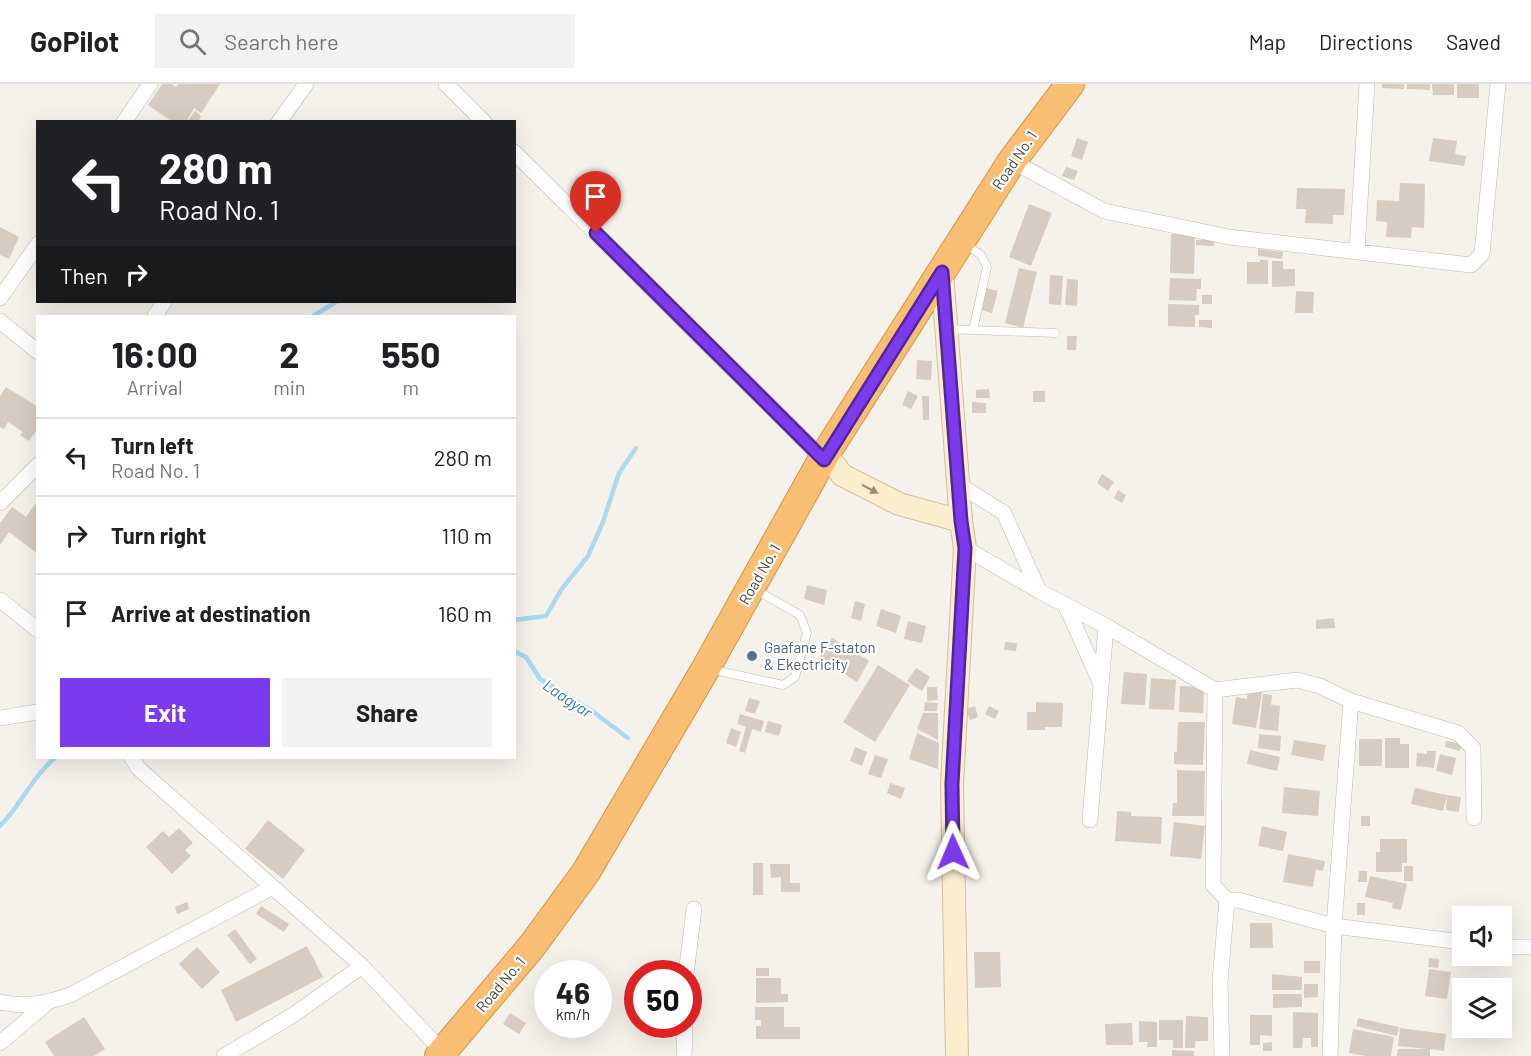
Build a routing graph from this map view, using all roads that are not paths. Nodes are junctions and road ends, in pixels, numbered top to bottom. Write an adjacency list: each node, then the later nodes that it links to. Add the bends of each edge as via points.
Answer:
1 (150, 84): 7 (street)
2 (306, 84): 8 (street)
3 (446, 84): 9 (street)
4 (1070, 84): 11 (highway, Road No. 1)
5 (1367, 84): 14 (street)
6 (1498, 84): 14 (street, via 1482,254 1471,265)
7 (126, 120)
8 (280, 120)
9 (482, 120)
10 (516, 154): 22 (street)
11 (1012, 161): 12 (highway, Road No. 1); 14 (street, via 1104,211 1230,237)
12 (961, 242): 15 (highway, Road No. 1); 19 (lane, via 981,255 987,267)
13 (36, 247): 16 (street)
14 (1357, 252)
15 (942, 272): 18 (main road); 22 (highway, Road No. 1)
16 (0, 298)
17 (0, 321): 21 (street)
18 (946, 329): 19 (lane); 24 (main road)
19 (973, 330): 20 (lane)
20 (1055, 333)
21 (36, 350)
22 (825, 456): 26 (main road, one-way to 26, via 842,475 899,504); 28 (highway, Road No. 1)
23 (36, 467): 25 (street)
24 (958, 484): 26 (main road); 29 (street, via 1004,513)
25 (0, 503)
26 (961, 521): 27 (main road)
27 (965, 548): 29 (street); 59 (main road, via 952,784)
28 (752, 588): 34 (highway, Road No. 1); 34 (lane, via 800,615 807,633 795,677 783,685)
29 (1039, 591): 31 (street)
30 (0, 600): 33 (street)
31 (1065, 604): 32 (street); 35 (street)
32 (1106, 626): 35 (street); 36 (street)
33 (36, 628)
34 (706, 668): 56 (highway, Road No. 1, via 586,872 532,946)
35 (1101, 685): 42 (street)
36 (1215, 690): 37 (street, via 1297,680); 44 (street, via 1213,885)
37 (1351, 701): 41 (street, via 1458,733 1473,748); 46 (street)
38 (36, 711): 39 (street)
39 (0, 718)
40 (133, 759): 43 (street)
41 (1474, 818)
42 (1090, 820)
43 (271, 888): 51 (street); 53 (street, via 70,995)
44 (1227, 900): 46 (street); 60 (street, via 1220,981)
45 (693, 909): 50 (street)
46 (1334, 926): 47 (street); 61 (street)
47 (1452, 941)
48 (1512, 947): 49 (street)
49 (1531, 947)
50 (688, 960)
51 (362, 966): 56 (street); 57 (street, via 293,1015)
52 (0, 1002): 53 (street)
53 (45, 1004): 55 (street)
54 (685, 1038): 58 (street)
55 (0, 1043)
56 (441, 1054)
57 (224, 1056)
58 (684, 1056)
59 (957, 1056)
60 (1222, 1056)
61 (1330, 1056)

